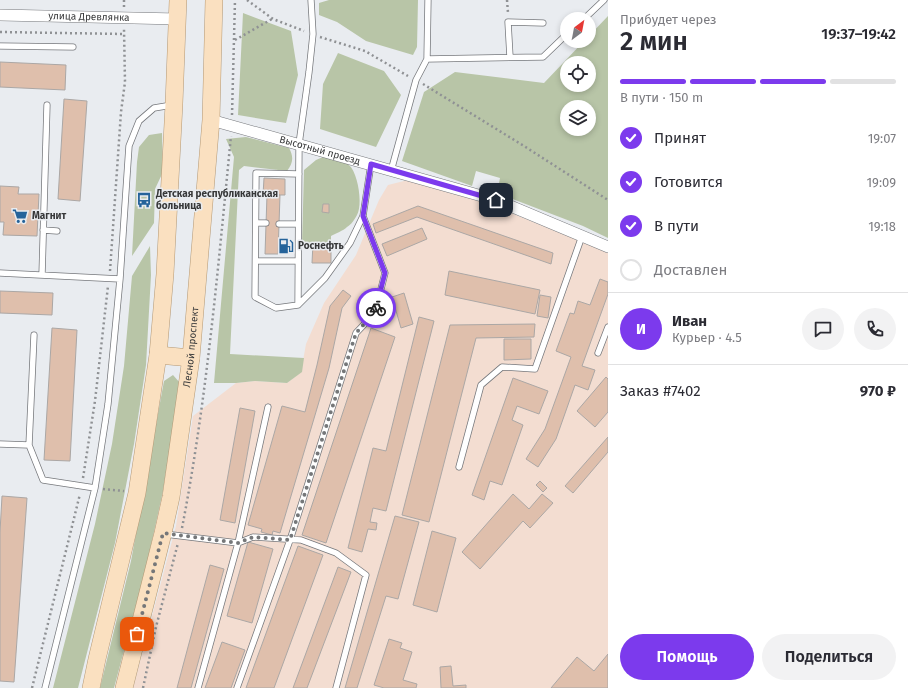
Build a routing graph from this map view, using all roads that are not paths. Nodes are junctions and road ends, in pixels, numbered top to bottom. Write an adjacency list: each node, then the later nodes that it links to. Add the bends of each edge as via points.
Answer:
1 (178, 0): 8 (main road)
2 (214, 0): 17 (main road, Лесной проспект)
3 (311, 0): 18 (lane, via 309,72)
4 (428, 0): 14 (lane)
5 (604, 0): 6 (lane)
6 (591, 12)
7 (0, 15): 8 (street, улица Древлянка)
8 (178, 19): 15 (main road)
9 (543, 23): 13 (lane, via 508,22)
10 (560, 41): 13 (lane, via 543,57)
11 (0, 46): 12 (lane)
12 (73, 48)
13 (510, 57): 14 (lane)
14 (427, 59): 20 (lane, via 416,80)
15 (174, 104): 35 (lane, via 154,108 139,121 129,146); 40 (main road)
16 (47, 105): 27 (lane)
17 (211, 120): 18 (street, Высотный проезд); 41 (main road, Лесной проспект)
18 (299, 144): 19 (street, Высотный проезд); 21 (lane)
19 (371, 164): 20 (street, Высотный проезд); 22 (lane)
20 (391, 171): 29 (street, Высотный проезд, via 496,200)
21 (299, 174): 23 (lane, via 256,173); 26 (lane)
22 (363, 216): 36 (lane, via 350,243 329,272); 48 (lane, via 385,273 375,312 356,333)
23 (256, 223): 24 (lane); 31 (lane)
24 (266, 223)
25 (279, 224): 26 (lane)
26 (298, 224): 32 (lane)
27 (43, 230): 28 (lane); 34 (lane)
28 (58, 231)
29 (582, 235): 30 (street, Высотный проезд); 45 (lane, via 535,369 502,367 481,385)
30 (608, 247)
31 (256, 261): 32 (lane); 36 (lane, via 256,297 276,308)
32 (298, 261): 36 (lane)
33 (0, 273): 34 (lane)
34 (42, 275): 35 (lane)
35 (120, 279): 46 (lane, via 108,404)
36 (298, 305)
37 (608, 327): 39 (lane)
38 (34, 335): 44 (lane)
39 (598, 353)
40 (158, 355): 41 (main road); 51 (main road, via 137,493)
41 (191, 358): 47 (main road, Лесной проспект, via 171,497)
42 (268, 407): 49 (lane)
43 (0, 444): 44 (lane)
44 (29, 445): 46 (lane, via 43,480)
45 (459, 466)
46 (94, 488): 50 (lane)
47 (163, 533): 49 (lane); 52 (main road, Лесной проспект)
48 (290, 540): 49 (lane, via 253,537); 54 (lane); 55 (lane, via 301,540 336,553 366,575)
49 (238, 543): 53 (lane)
50 (45, 688)
51 (91, 688)
52 (124, 688)
53 (198, 688)
54 (237, 688)
55 (336, 688)

